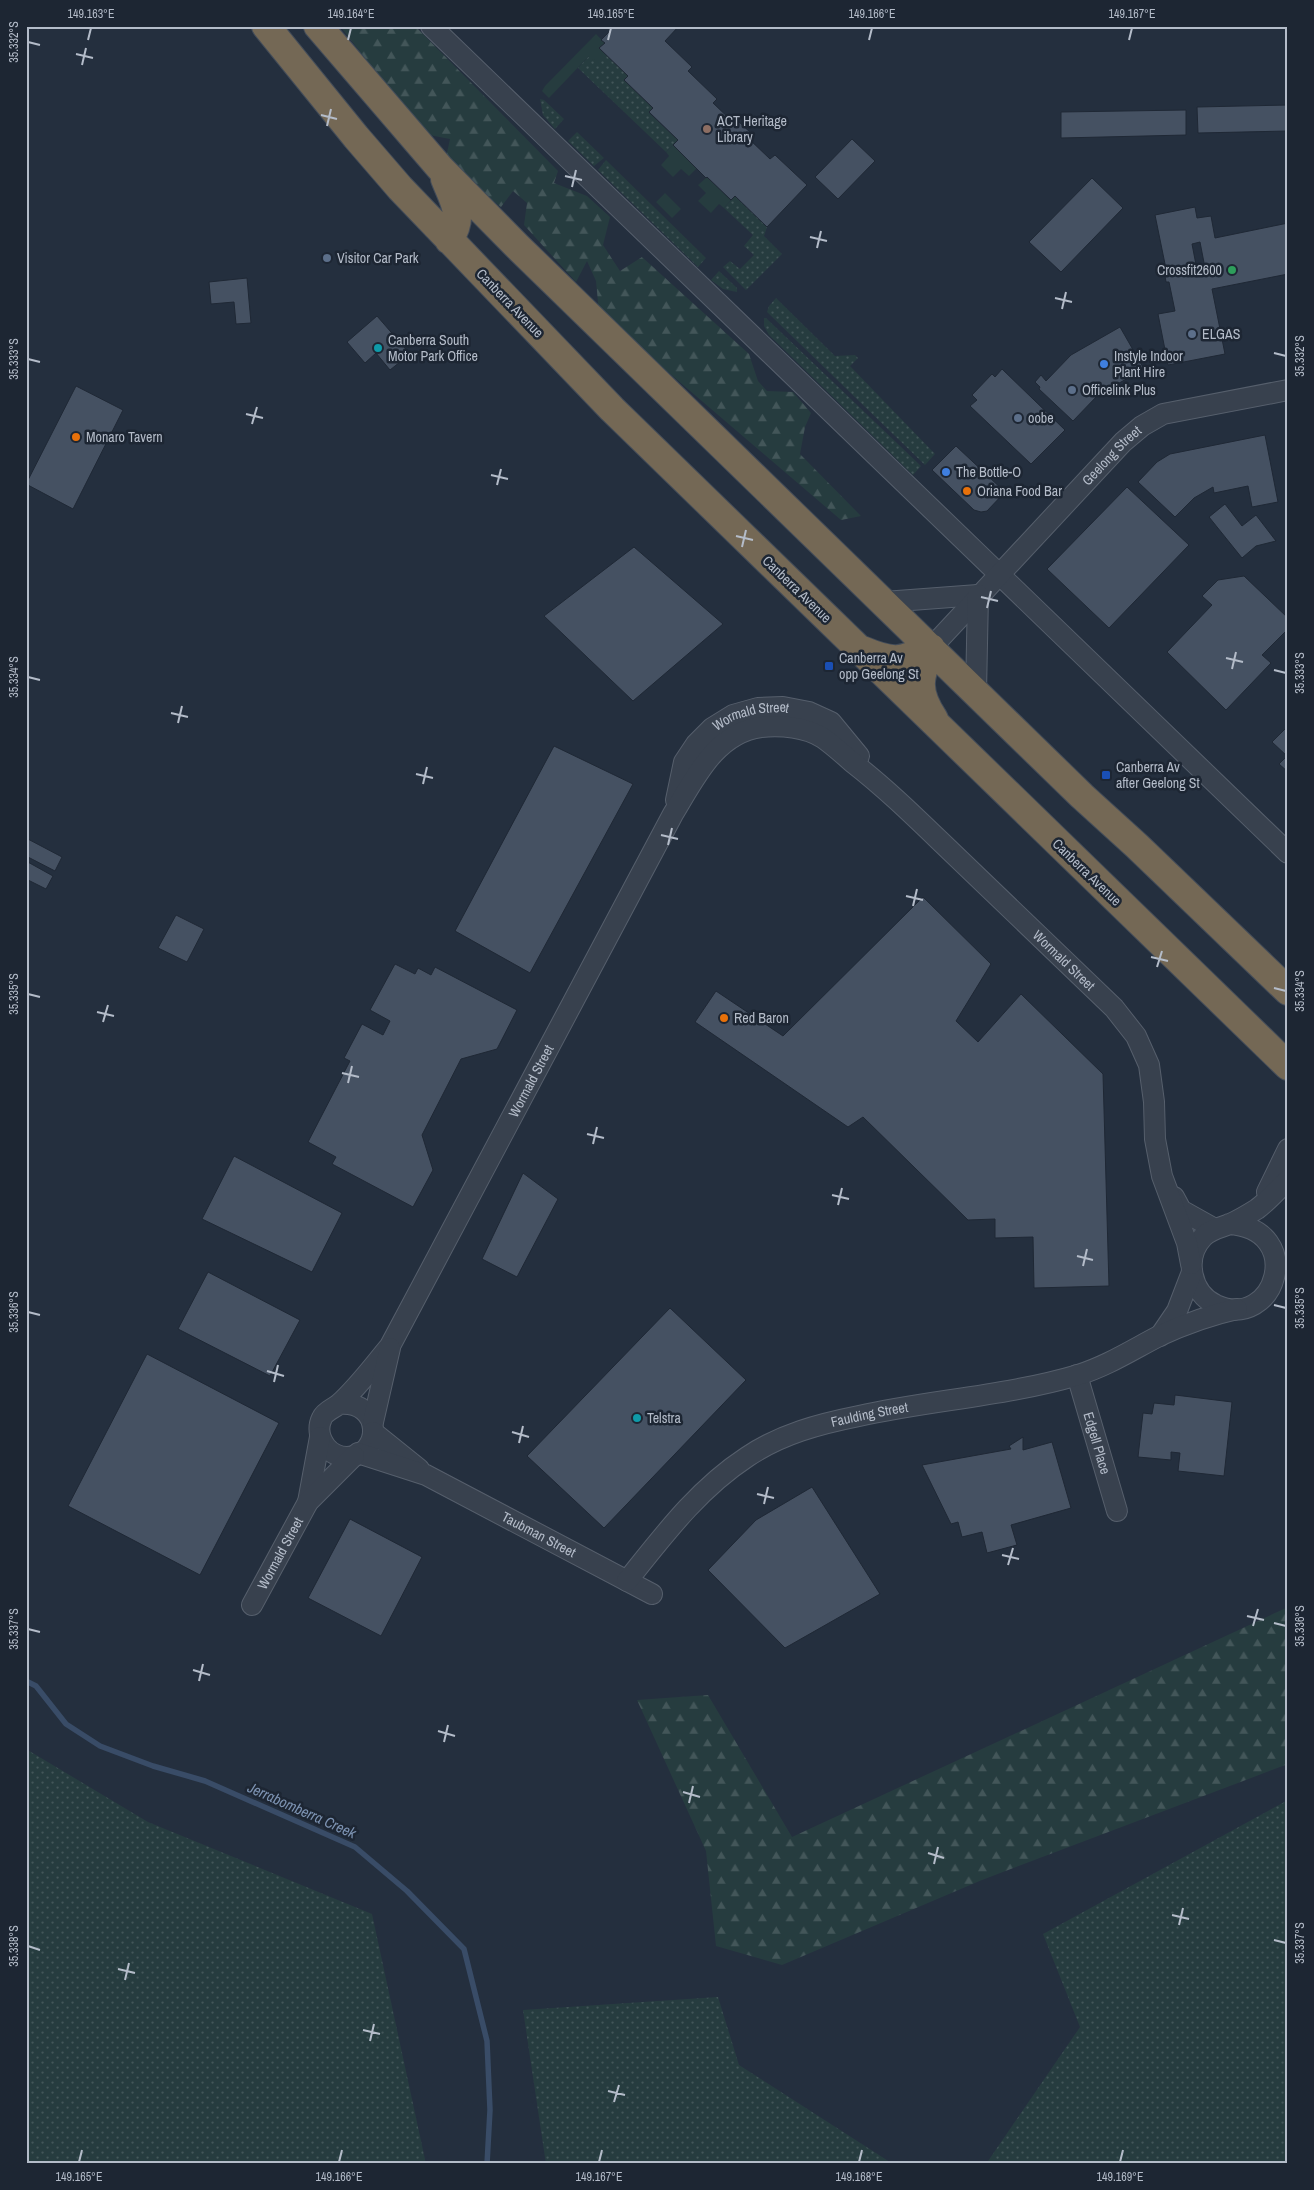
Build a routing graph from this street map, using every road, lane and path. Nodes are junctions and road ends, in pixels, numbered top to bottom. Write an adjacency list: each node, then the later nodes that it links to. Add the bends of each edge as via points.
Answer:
1 (266, 26): 5 (highway, Canberra Avenue, via 356,137)
2 (318, 26): 4 (highway)
3 (431, 26): 8 (street)
4 (440, 168): 5 (highway, via 458,214 456,228); 6 (highway)
5 (448, 240): 6 (highway, via 468,231); 11 (highway, Canberra Avenue, via 612,409)
6 (517, 246): 10 (highway)
7 (1288, 390): 8 (street, Geelong Street, via 1163,414 1142,426)
8 (999, 573): 9 (street, Geelong Street); 15 (street)
9 (978, 595): 10 (street); 12 (street, Geelong Street); 13 (street)
10 (884, 602): 12 (highway)
11 (858, 648): 12 (highway, via 884,659 906,659); 14 (highway, Canberra Avenue)
12 (931, 648): 13 (highway); 14 (highway, via 920,674 922,693 925,706)
13 (976, 692): 16 (highway)
14 (943, 732): 19 (highway, Canberra Avenue)
15 (1288, 853)
16 (1260, 965): 17 (highway); 18 (highway)
17 (1288, 991)
18 (1288, 1000)
19 (1282, 1061)
20 (1288, 1149): 23 (street, via 1275,1180)
21 (1162, 1176): 24 (street, Wormald Street, via 1181,1210); 26 (street, Wormald Street, via 1187,1243); 30 (street, Wormald Street, via 1155,1139 1150,1065 1136,1036 1114,1008 885,788 822,738 782,726 760,727 740,734 712,754 673,814)
22 (1288, 1180): 23 (street)
23 (1257, 1208): 24 (street)
24 (1222, 1226): 26 (street, via 1203,1237 1194,1250); 27 (street, via 1244,1225 1258,1231 1268,1241)
25 (1288, 1252): 27 (street)
26 (1192, 1268): 28 (street, via 1199,1291 1209,1302); 29 (street, Faulding Street, via 1177,1311)
27 (1277, 1269): 28 (street, via 1265,1296 1253,1305)
28 (1237, 1309): 29 (street, Faulding Street, via 1211,1315)
29 (1160, 1336): 31 (street, Faulding Street, via 1108,1364)
30 (390, 1346): 32 (street, Wormald Street); 33 (street, Wormald Street)
31 (1077, 1375): 38 (street, Edgell Place); 39 (street, Faulding Street, via 814,1425 777,1440 747,1456 717,1478 692,1502)
32 (339, 1404): 33 (street, via 357,1405 365,1410); 34 (street, Wormald Street, via 322,1418)
33 (373, 1427): 35 (street, Wormald Street, via 371,1441); 36 (street, Taubman Street)
34 (320, 1437): 35 (street, via 328,1450 336,1455); 37 (street, Wormald Street)
35 (356, 1454): 36 (street, Taubman Street); 37 (street, Wormald Street)
36 (426, 1475): 39 (street, Taubman Street)
37 (308, 1502): 41 (street, Wormald Street)
38 (1117, 1511)
39 (627, 1581): 40 (street, Taubman Street)
40 (652, 1594)
41 (252, 1605)

